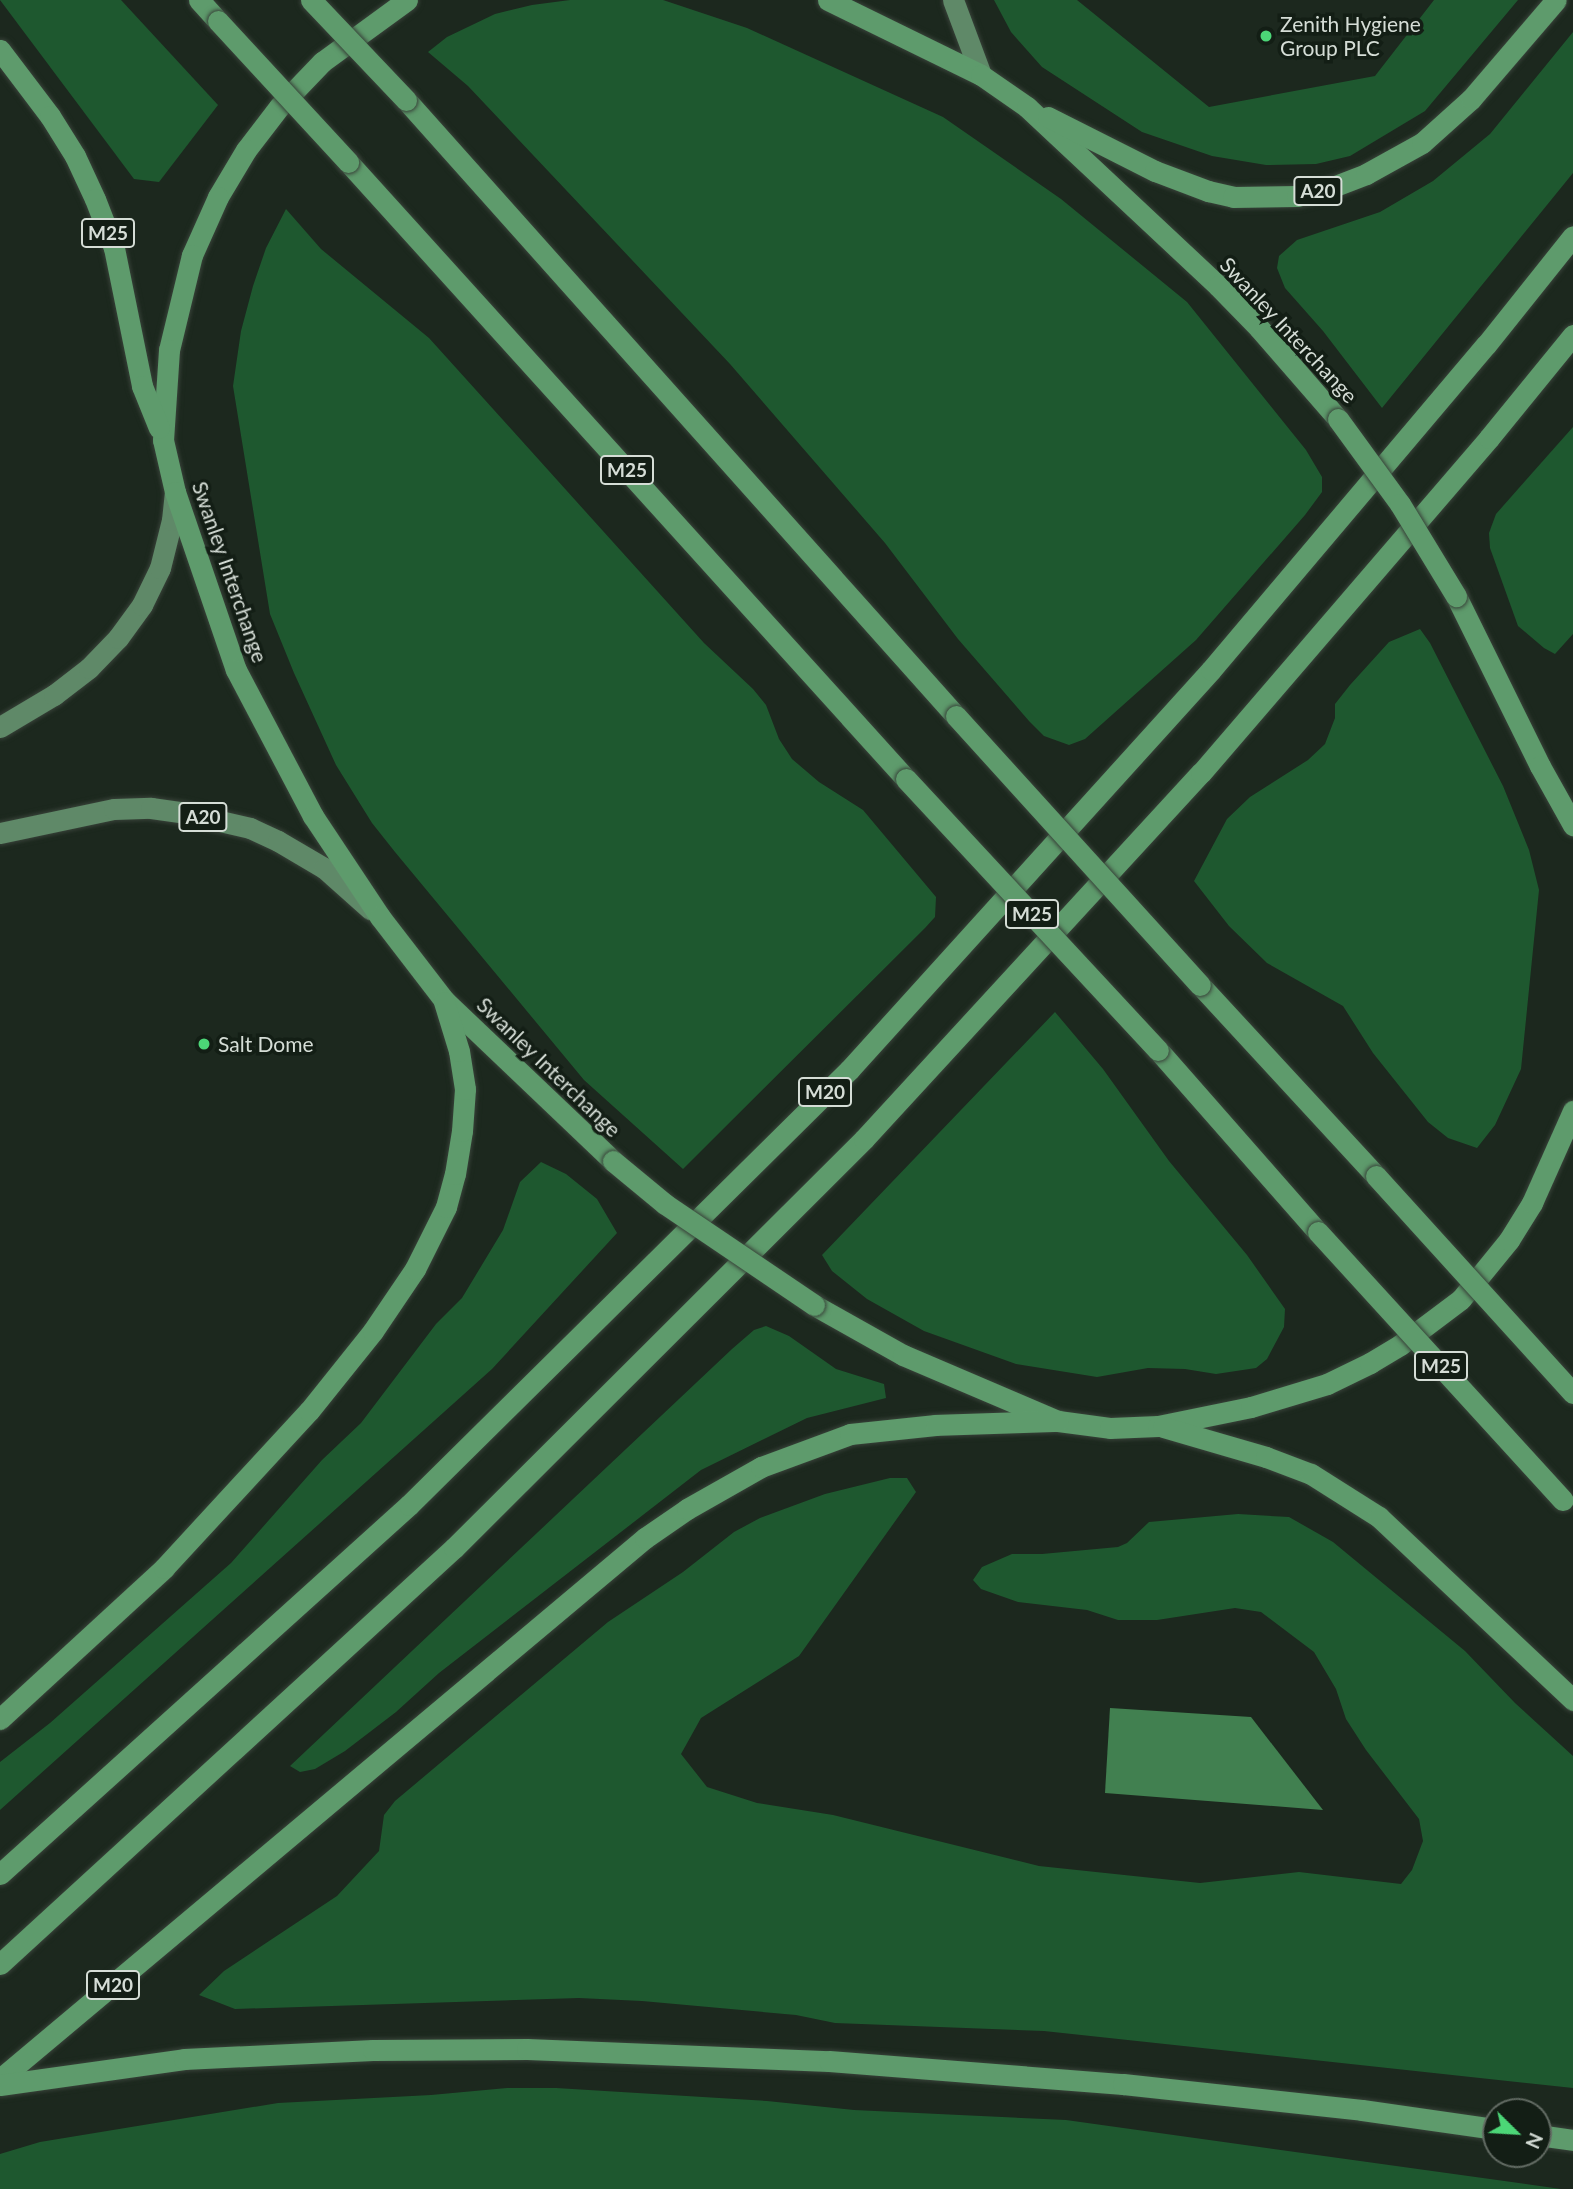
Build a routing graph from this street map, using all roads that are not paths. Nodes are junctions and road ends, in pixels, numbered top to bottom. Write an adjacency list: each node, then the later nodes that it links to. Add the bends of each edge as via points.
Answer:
1 (199, 0): 23 (highway, M25, bridge)
2 (311, 0): 20 (highway, bridge)
3 (407, 0): 12 (highway, Swanley Interchange, via 355,36 305,80 246,150 218,197 192,255 169,350)
4 (828, 0): 8 (highway, Swanley Interchange)
5 (953, 0): 8 (main road)
6 (1556, 0): 9 (highway, A20, via 1471,99 1422,143 1366,174 1297,195 1233,197 1208,191 1155,171)
7 (0, 50): 12 (highway, M25, via 50,116 95,199 114,248 142,386)
8 (981, 75): 9 (highway, Swanley Interchange)
9 (1027, 107): 15 (highway, Swanley Interchange, bridge, via 1226,295 1338,419 1400,504 1456,596)
10 (1573, 236): 26 (highway, M20, via 1211,670 849,1070 409,1505)
11 (1573, 335): 27 (highway, M20, via 1201,773 864,1139 454,1548)
12 (163, 440): 13 (highway, Swanley Interchange)
13 (175, 492): 14 (main road, via 160,568 142,605 118,638 54,695); 17 (highway, Swanley Interchange, via 236,670 313,816)
14 (0, 727)
15 (1573, 825)
16 (0, 833): 17 (main road, A20, via 114,809 185,813 250,828 278,841 324,869)
17 (380, 917): 18 (highway, Swanley Interchange)
18 (444, 1000): 21 (highway, Swanley Interchange, bridge, via 613,1161 665,1204 814,1305 903,1355); 25 (highway, via 465,1089 463,1131 446,1207 415,1269 309,1411 164,1568)
19 (1573, 1111): 22 (highway, Swanley Interchange, via 1532,1203 1509,1240 1452,1306 1400,1345 1327,1384 1251,1407)
20 (1573, 1392)
21 (1058, 1421): 22 (highway, Swanley Interchange, via 1110,1428); 28 (highway, M20, via 936,1424 850,1434 761,1467 687,1509 645,1538)
22 (1158, 1426): 24 (highway, via 1311,1474 1379,1517)
23 (1568, 1506)
24 (1573, 1700)
25 (0, 1719)
26 (0, 1874)
27 (0, 1964)
28 (0, 2079)
29 (0, 2085): 30 (highway, via 184,2059 527,2049 829,2061 1123,2084)
30 (1482, 2127)
31 (1552, 2137): 32 (highway)
32 (1573, 2140)

